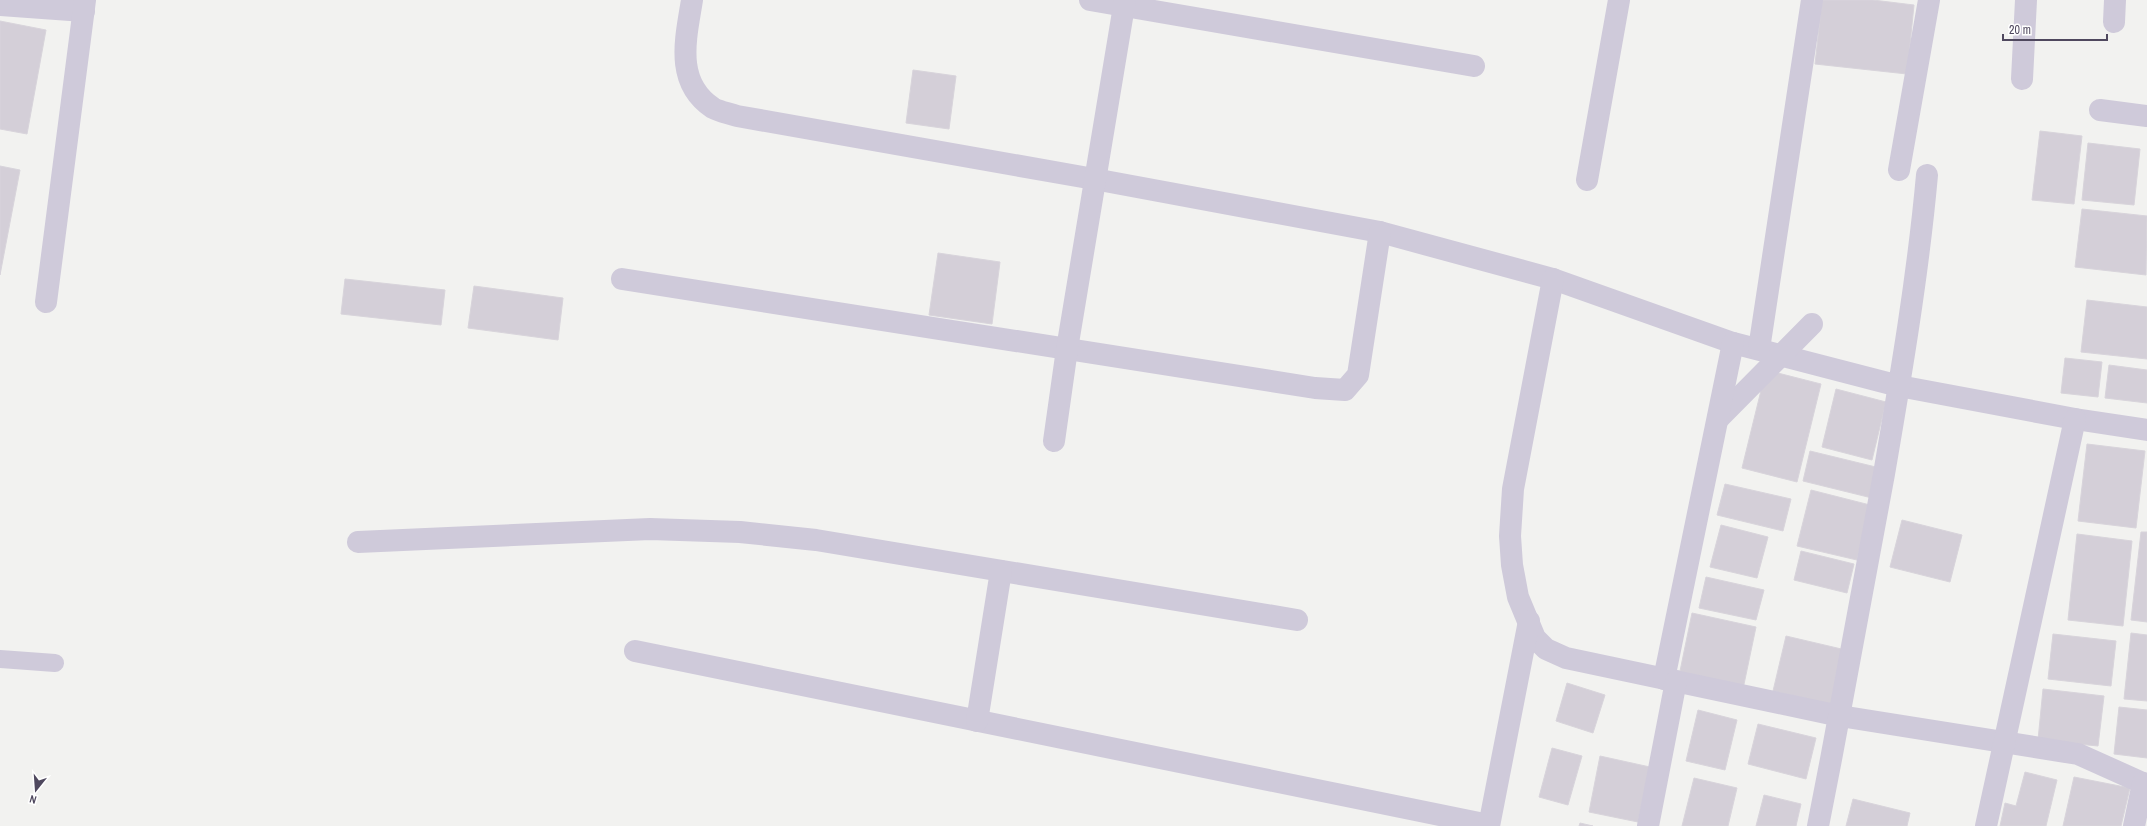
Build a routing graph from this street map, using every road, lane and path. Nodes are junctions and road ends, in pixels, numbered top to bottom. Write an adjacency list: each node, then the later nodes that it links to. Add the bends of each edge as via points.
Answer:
1 (692, 0): 18 (street, via 685,48 685,69 696,92 714,108 737,116)
2 (1090, 0): 8 (street)
3 (1619, 0): 19 (street)
4 (1812, 0): 27 (street)
5 (1929, 0): 16 (street)
6 (2026, 0): 13 (street)
7 (2115, 0): 11 (street)
8 (1124, 3): 12 (street); 18 (street)
9 (0, 5): 10 (street)
10 (85, 6): 23 (street)
11 (2114, 22)
12 (1474, 66)
13 (2022, 79)
14 (2100, 110): 15 (street)
15 (2147, 116)
16 (1899, 170)
17 (1927, 175): 29 (street, via 1924,216)
18 (1094, 179): 20 (street); 26 (street)
19 (1587, 180)
20 (1380, 232): 22 (street); 26 (street, via 1358,375 1345,390 1315,388)
21 (622, 279): 26 (street)
22 (1553, 279): 25 (street); 37 (street, via 1513,489 1510,536 1512,565 1518,597)
23 (46, 302)
24 (1812, 324): 28 (street)
25 (1733, 343): 27 (street); 30 (street)
26 (1067, 349): 33 (street)
27 (1759, 350): 28 (street)
28 (1780, 355): 29 (street); 30 (street)
29 (1899, 386): 31 (street); 42 (street)
30 (1718, 419): 41 (street)
31 (2075, 419): 32 (street); 44 (street)
32 (2147, 430)
33 (1054, 441)
34 (358, 542): 35 (street, via 650,529 740,532 816,540)
35 (1001, 571): 36 (street); 43 (street)
36 (1297, 620)
37 (1528, 621): 41 (street, via 1535,638 1546,648 1566,658); 46 (street)
38 (635, 651): 43 (street)
39 (0, 659): 40 (lane)
40 (55, 663)
41 (1670, 680): 42 (street); 47 (street)
42 (1840, 716): 44 (street); 48 (street)
43 (977, 721): 46 (street)
44 (2006, 742): 45 (street, via 2078,754); 49 (street)
45 (2145, 784): 50 (street)
46 (1489, 825)
47 (1648, 826)
48 (1818, 826)
49 (1986, 826)
50 (2134, 826)

